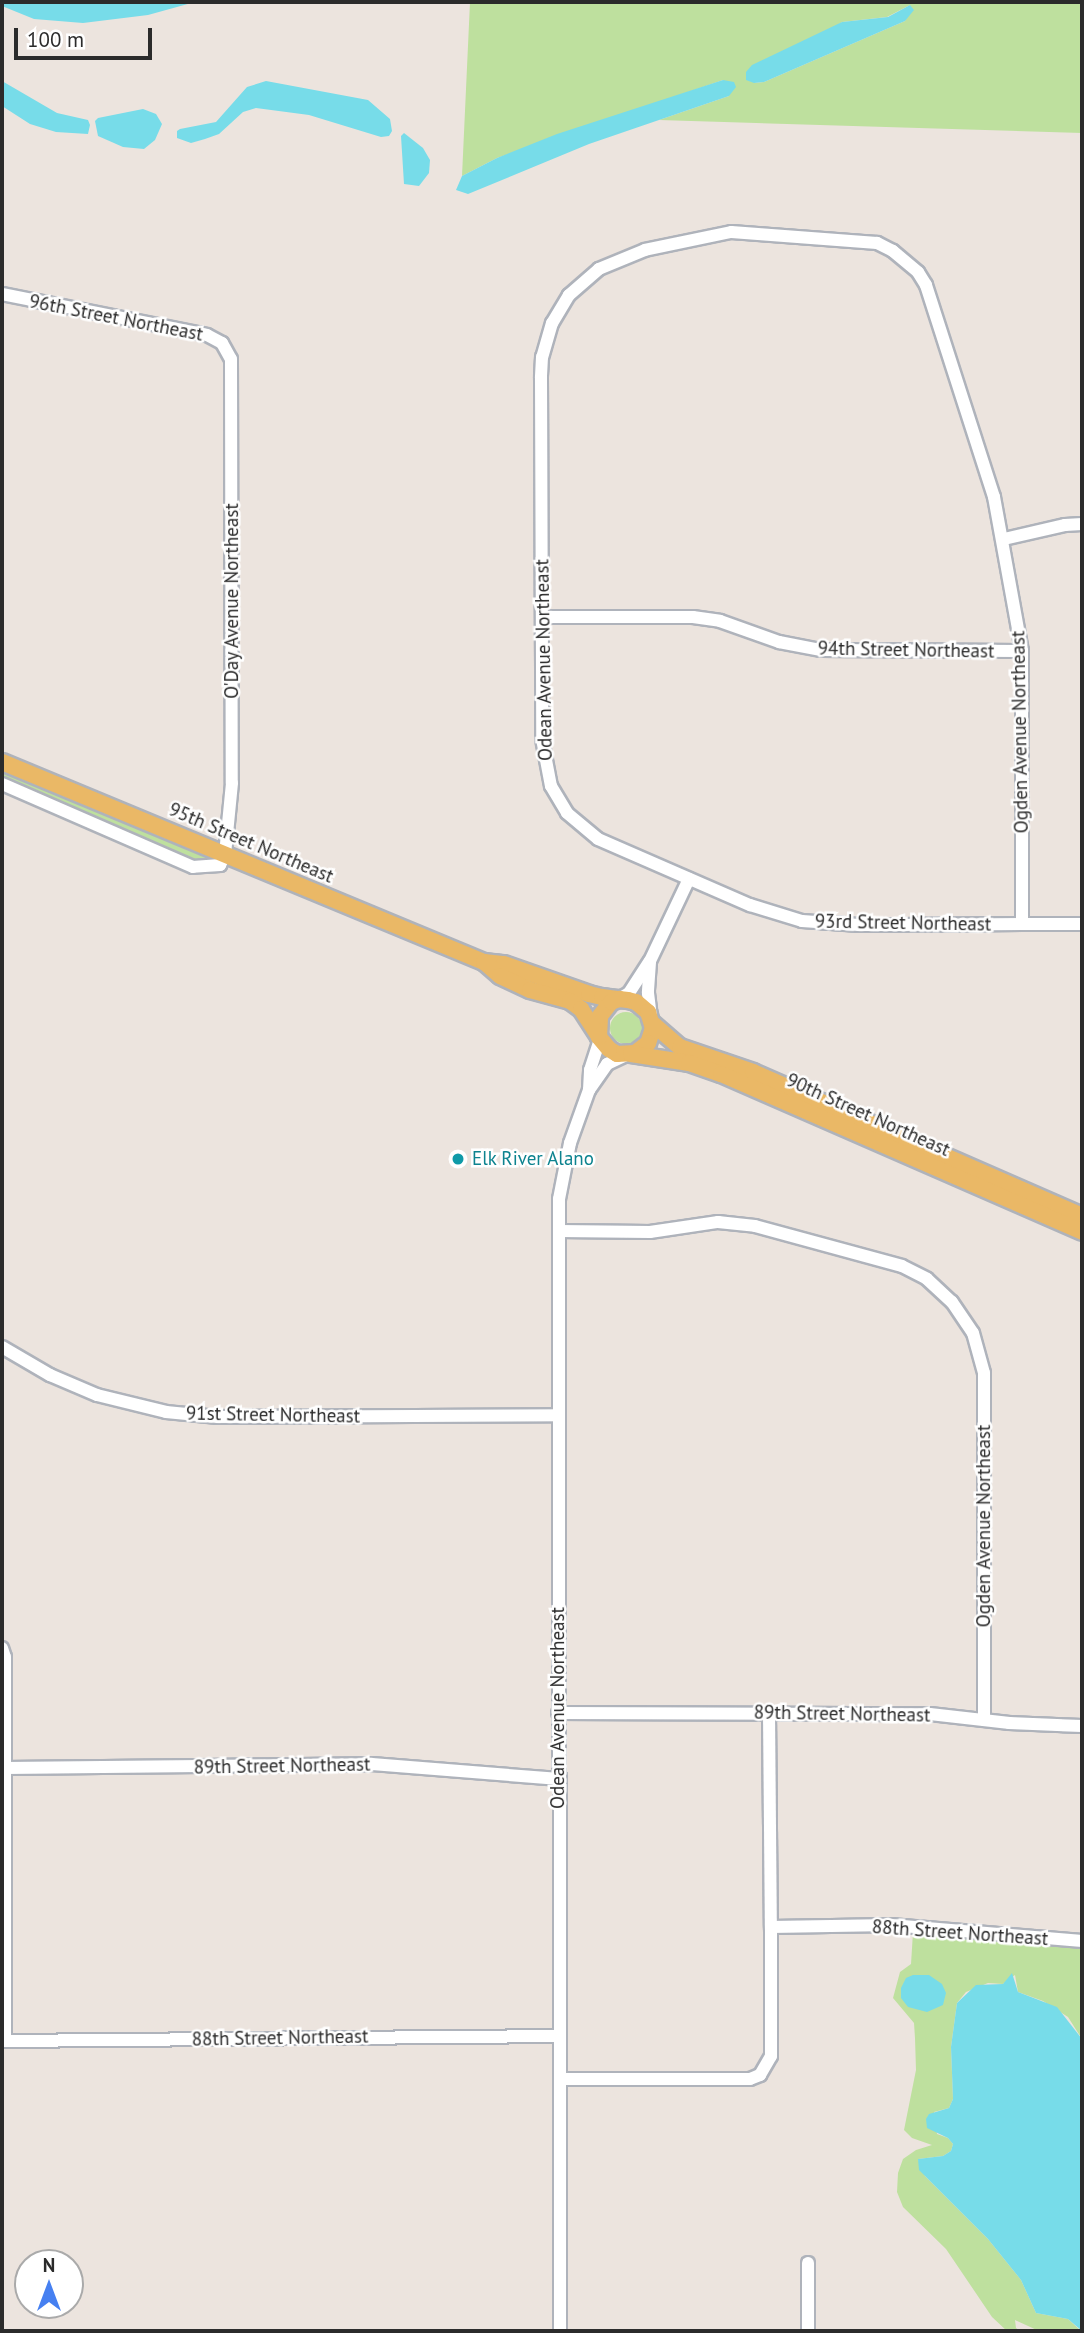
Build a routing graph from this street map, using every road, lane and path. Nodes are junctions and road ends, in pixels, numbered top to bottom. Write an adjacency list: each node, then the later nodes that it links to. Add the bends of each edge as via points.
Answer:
1 (912, 264): 5 (street, Ogden Avenue Northeast, via 926,285); 6 (street, Odean Avenue Northeast, via 894,251 859,240 731,232 645,250 599,269 582,282 552,323 542,357)
2 (2, 294): 3 (street, 96th Street Northeast, via 207,335)
3 (226, 349): 10 (street, O'Day Avenue Northeast, via 231,359 232,783)
4 (1082, 524): 5 (street)
5 (1004, 539): 7 (street, Ogden Avenue Northeast)
6 (542, 617): 7 (street, 94th Street Northeast, via 693,617 821,650); 11 (street, Odean Avenue Northeast, via 543,752 558,800 598,839)
7 (1022, 651): 12 (street, Ogden Avenue Northeast)
8 (2, 762): 10 (main road, 95th Street Northeast)
9 (2, 784): 10 (street, via 193,867 220,865)
10 (225, 854): 14 (main road, 95th Street Northeast)
11 (689, 879): 12 (street, 93rd Street Northeast, via 802,921); 15 (street)
12 (1022, 924): 13 (street, 93rd Street Northeast)
13 (1082, 924)
14 (484, 961): 16 (main road); 18 (main road, via 500,976 577,1005)
15 (650, 961): 16 (street, via 629,993); 17 (street)
16 (618, 999): 17 (main road, via 636,1002); 18 (main road, via 600,1016)
17 (652, 1021): 19 (main road, via 648,1043); 21 (main road, 90th Street Northeast, via 680,1047 753,1072)
18 (599, 1038): 19 (main road, via 609,1049); 20 (street, Odean Avenue Northeast)
19 (629, 1054): 20 (street, Odean Avenue Northeast, via 607,1064); 23 (main road, 90th Street Northeast, via 689,1063 721,1074)
20 (589, 1090): 22 (street, Odean Avenue Northeast, via 565,1163)
21 (1082, 1216)
22 (559, 1231): 25 (street, Odean Avenue Northeast); 29 (street, Ogden Avenue Northeast, via 650,1232 718,1222 764,1228 918,1273 952,1302 972,1333 984,1373)
23 (1082, 1232)
24 (2, 1348): 25 (street, 91st Street Northeast, via 97,1395 180,1414)
25 (558, 1415): 27 (street, Odean Avenue Northeast)
26 (2, 1648): 31 (street)
27 (558, 1713): 28 (street, 89th Street Northeast); 32 (street, Odean Avenue Northeast)
28 (769, 1713): 29 (street, 89th Street Northeast, via 930,1714); 33 (street)
29 (984, 1720): 30 (street, 89th Street Northeast)
30 (1082, 1726)
31 (5, 1768): 32 (street, 89th Street Northeast, via 385,1765); 36 (street)
32 (559, 1779): 35 (street, Odean Avenue Northeast)
33 (771, 1927): 34 (street, 88th Street Northeast, via 891,1924); 37 (street, via 771,2056 760,2075 750,2079)
34 (1082, 1941)
35 (559, 2036): 36 (street, 88th Street Northeast); 37 (street, Odean Avenue Northeast)
36 (4, 2041)
37 (560, 2079): 39 (street, Odean Avenue Northeast)
38 (808, 2263): 40 (street)
39 (561, 2331)
40 (808, 2331)

